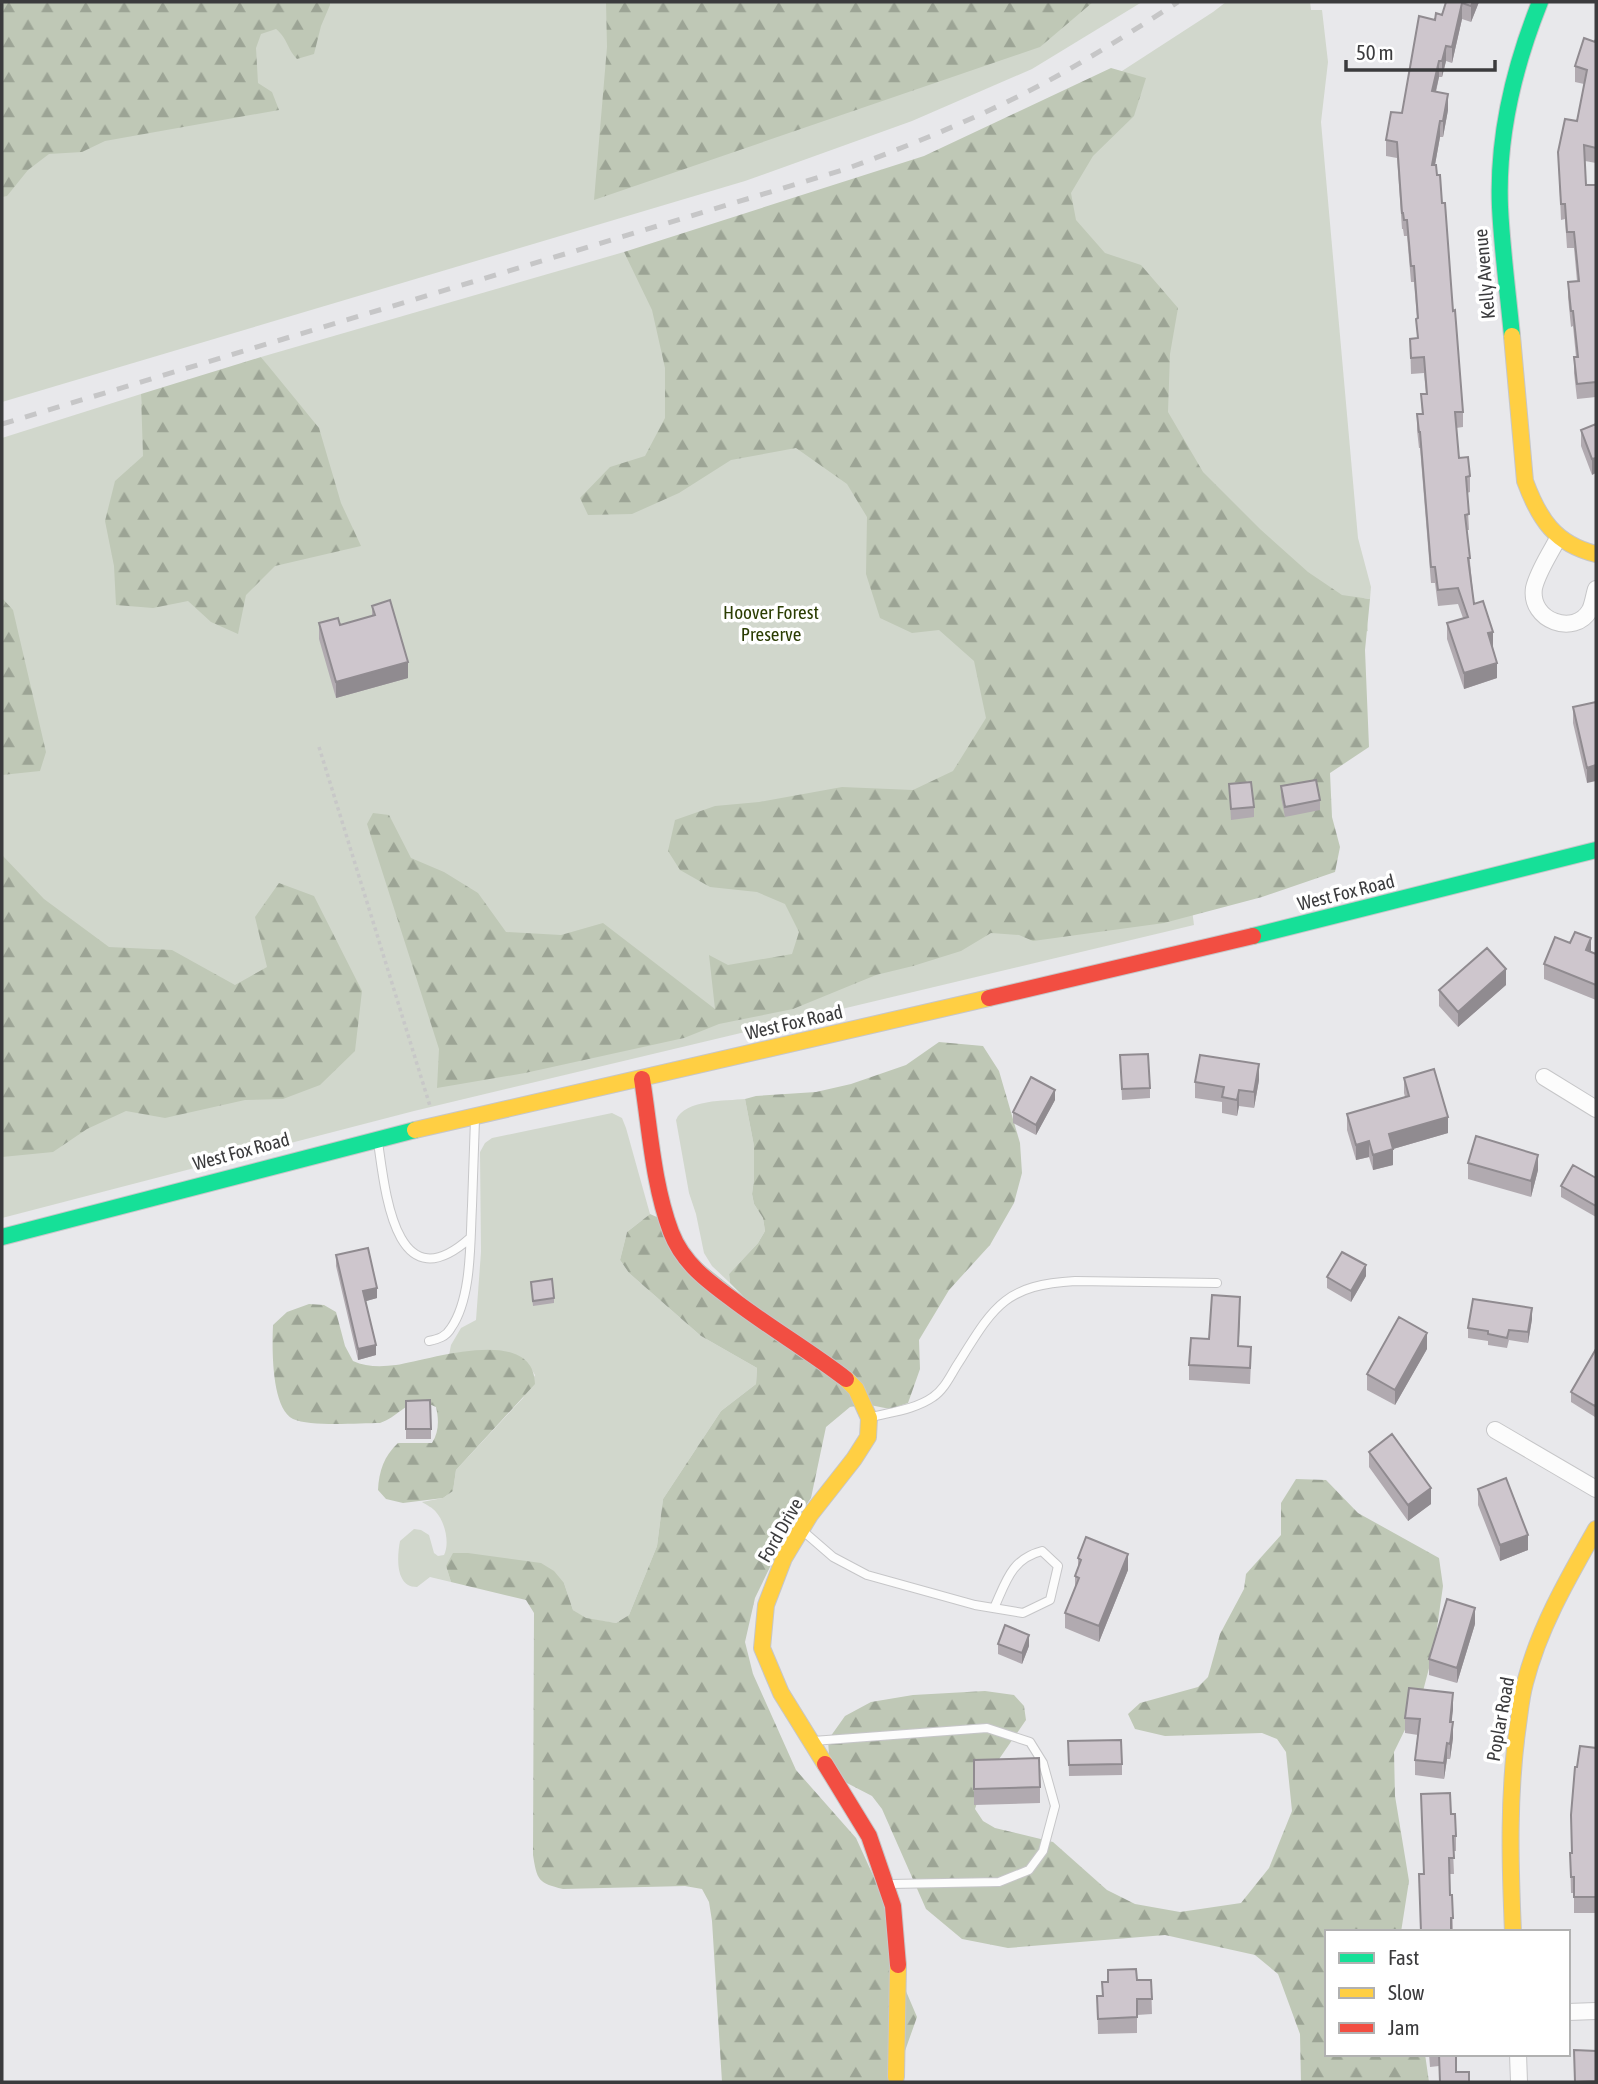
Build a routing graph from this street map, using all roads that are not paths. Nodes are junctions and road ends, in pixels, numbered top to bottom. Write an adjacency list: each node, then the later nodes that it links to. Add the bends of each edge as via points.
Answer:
1 (1540, 2): 2 (street, Kelly Avenue, via 1510,91 1499,168 1500,207 1524,481 1542,520)
2 (1558, 538): 3 (street, Kelly Avenue); 4 (street, via 1535,586 1537,609 1555,623 1581,619 1589,611)
3 (1596, 554)
4 (1596, 589)
5 (1596, 850): 7 (street, West Fox Road, via 1300,925)
6 (1544, 1077): 8 (street)
7 (642, 1079): 9 (street, West Fox Road); 15 (street, via 660,1192 683,1254 700,1275 845,1378 856,1389)
8 (1596, 1109)
9 (475, 1116): 10 (street, West Fox Road); 12 (lane)
10 (377, 1139): 11 (street, West Fox Road); 12 (lane, via 392,1221 401,1241 426,1257 451,1253)
11 (2, 1237)
12 (470, 1238): 14 (lane, via 466,1284 456,1320 445,1335)
13 (1217, 1283): 15 (lane, via 1075,1281 1019,1291 991,1314 936,1395 913,1407)
14 (429, 1341)
15 (869, 1418): 19 (street, Ford Drive, via 868,1437)
16 (1495, 1430): 17 (street)
17 (1596, 1489)
18 (1596, 1529): 23 (street, Poplar Road, via 1546,1624 1525,1683 1511,1784)
19 (801, 1530): 20 (lane, via 833,1557 867,1575); 21 (street, Ford Drive, via 784,1558 766,1605 762,1647 780,1693)
20 (994, 1608): 20 (lane, via 1023,1613 1050,1600 1058,1566 1042,1551 1028,1555 1012,1570)
21 (810, 1741): 22 (street, Ford Drive, via 869,1836); 22 (lane, via 987,1728 1030,1742 1043,1763 1055,1806 1043,1851 1029,1870 999,1882)
22 (885, 1884): 27 (street, Ford Drive, via 898,1954)
23 (1513, 1930)
24 (1596, 2011): 25 (street)
25 (1570, 2012)
26 (1518, 2056): 28 (street)
27 (896, 2077)
28 (1519, 2082)

